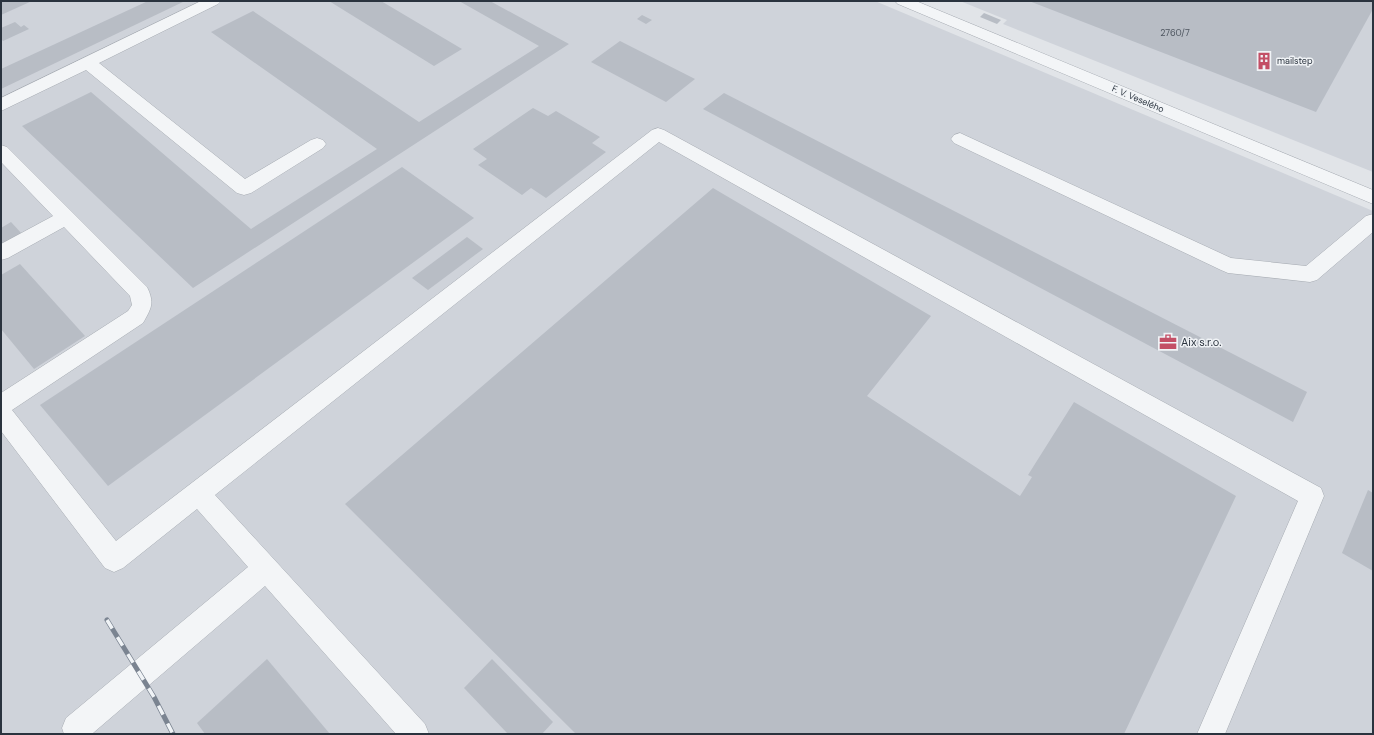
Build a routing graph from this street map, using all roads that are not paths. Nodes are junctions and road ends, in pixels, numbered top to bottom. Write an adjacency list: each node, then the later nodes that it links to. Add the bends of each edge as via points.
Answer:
1 (213, 1): 3 (street)
2 (903, 1): 8 (street, F. V. Veselého)
3 (88, 63): 4 (street); 6 (street, via 244,188)
4 (1, 105)
5 (960, 139): 10 (street, via 1228,265 1310,274)
6 (318, 144)
7 (1, 151): 9 (street)
8 (1373, 196)
9 (66, 217): 11 (street); 12 (street, via 140,293 142,305 136,317)
10 (1373, 221)
11 (1, 253)
12 (1, 405)
13 (1, 413): 14 (street, via 114,559)
14 (198, 493): 15 (street); 18 (street, via 658,134 1312,496)
15 (266, 568): 16 (street, via 76,728); 17 (street)
16 (79, 734)
17 (415, 734)
18 (1211, 734)

